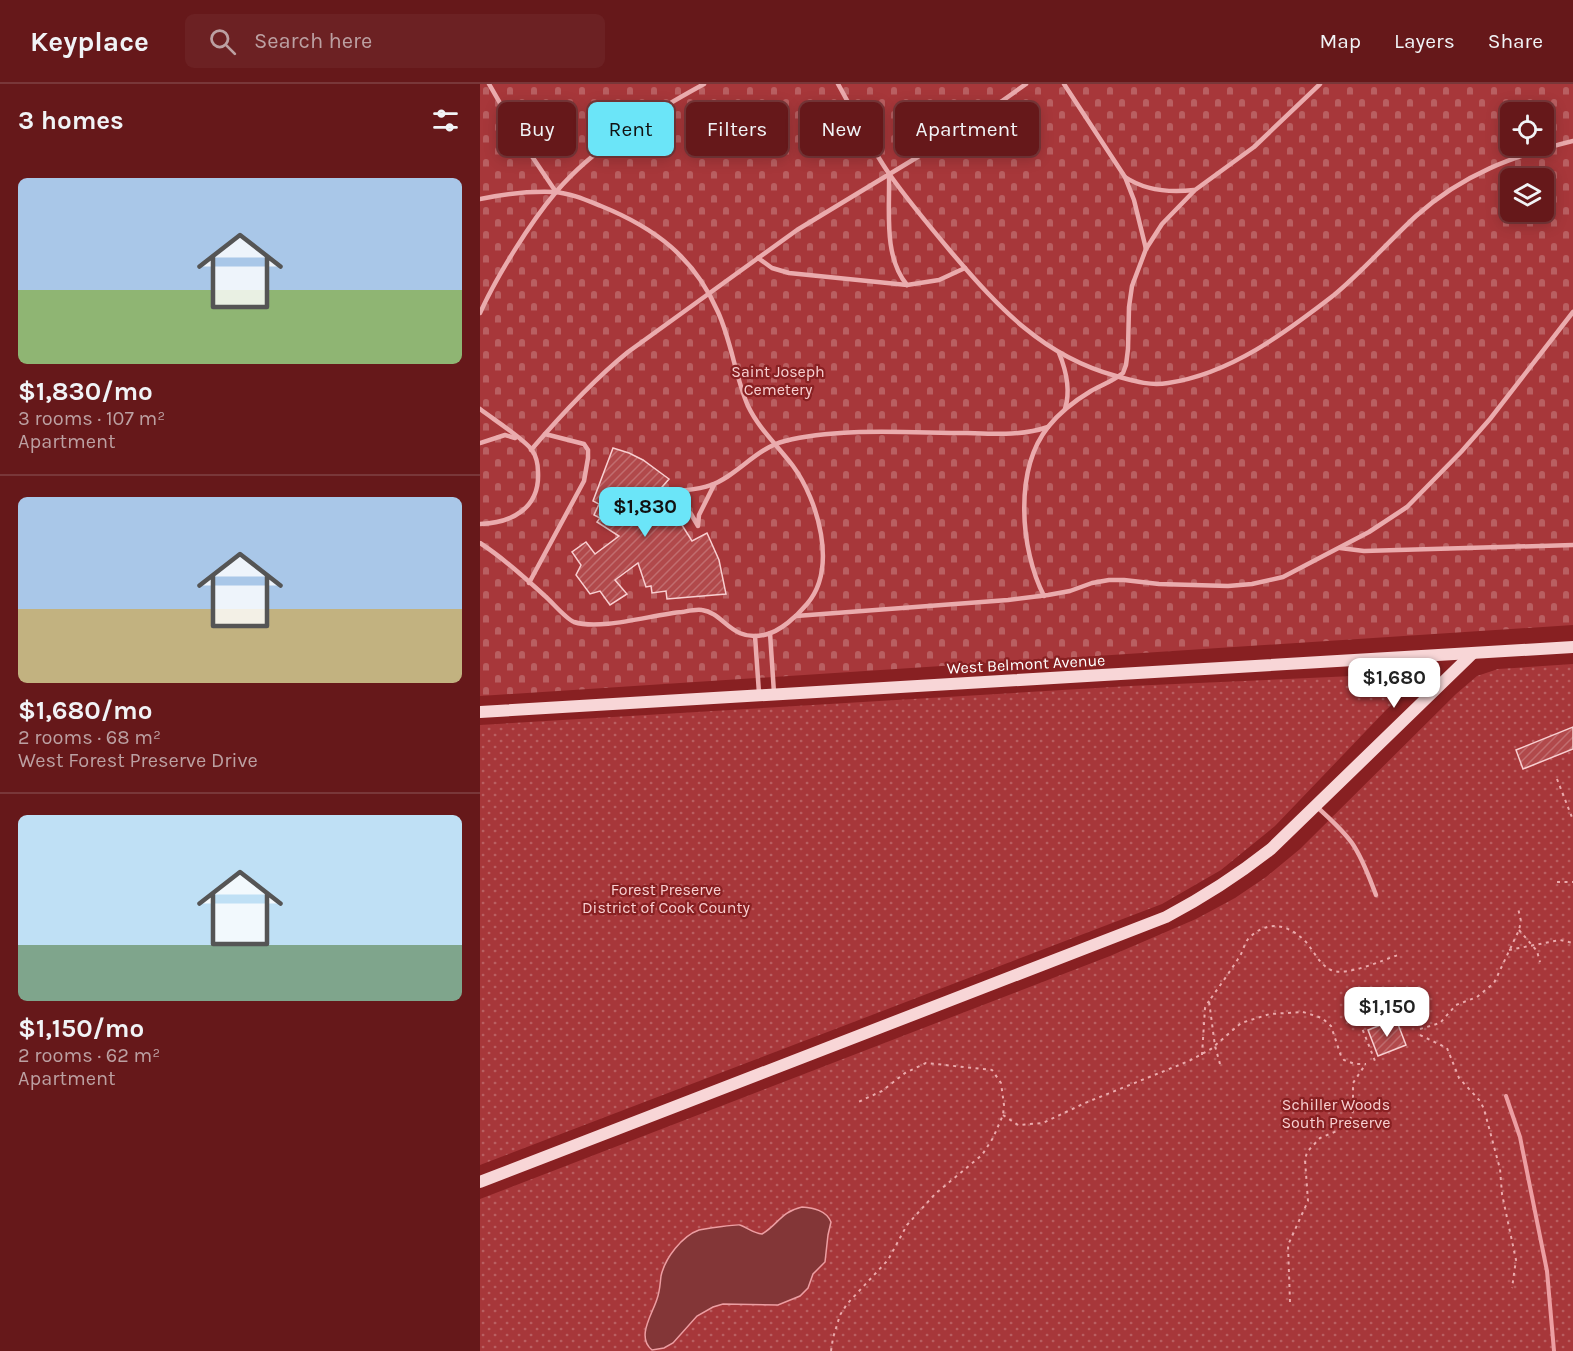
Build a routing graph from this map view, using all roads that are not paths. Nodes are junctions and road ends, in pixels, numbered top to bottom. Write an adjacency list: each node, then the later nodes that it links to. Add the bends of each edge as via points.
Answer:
1 (489, 84): 11 (lane)
2 (704, 84): 11 (lane, via 605,147)
3 (838, 84): 8 (lane)
4 (1026, 84): 8 (lane, via 954,135)
5 (1064, 84): 9 (lane)
6 (1320, 84): 10 (lane, via 1254,147)
7 (1573, 141): 21 (lane, via 1510,159 1462,182 1417,215 1335,293 1286,331 1238,359 1200,376 1166,383 1139,383)
8 (889, 174): 14 (lane); 15 (lane); 16 (lane, via 892,259)
9 (1125, 177): 10 (lane, via 1147,188); 13 (lane)
10 (1195, 190): 13 (lane, via 1162,224)
11 (556, 192): 12 (lane); 17 (lane, via 618,213 653,231 683,257); 19 (lane, via 494,284)
12 (480, 199)
13 (1146, 249): 21 (lane, via 1132,286 1126,365)
14 (758, 258): 16 (lane, via 789,273); 17 (lane)
15 (965, 268): 16 (lane, via 939,280); 20 (lane, via 1018,325)
16 (906, 285)
17 (708, 293): 25 (lane, via 603,373); 28 (lane, via 725,330 750,410)
18 (1573, 312): 34 (lane, via 1490,419 1424,491 1390,519)
19 (480, 313)
20 (1059, 353): 21 (lane); 23 (lane, via 1067,377)
21 (1118, 377): 23 (lane)
22 (480, 409): 26 (lane)
23 (1064, 411): 24 (lane)
24 (1048, 427): 28 (lane, via 1008,434 860,433 804,437); 36 (lane, via 1030,465 1024,519 1033,573)
25 (545, 434): 29 (lane); 35 (lane, via 584,444 588,458 584,482)
26 (519, 439): 27 (lane, via 505,435); 29 (lane)
27 (480, 443)
28 (775, 444): 30 (lane); 37 (lane, via 804,482 821,535 823,552 818,585)
29 (531, 450): 31 (lane, via 538,465 537,491 532,501 513,517)
30 (714, 485): 30 (lane, via 671,492 698,526 699,515)
31 (480, 524)
32 (480, 543): 35 (lane)
33 (1573, 545): 34 (lane, via 1364,551)
34 (1340, 548): 36 (lane, via 1283,577 1252,584 1197,586 1109,580)
35 (529, 583): 39 (lane, via 573,622 602,624 702,610 736,632)
36 (1044, 596): 37 (lane)
37 (796, 616): 38 (lane)
38 (770, 633): 39 (lane); 42 (lane)
39 (754, 636): 43 (lane)
40 (1573, 647): 41 (main road, West Belmont Avenue)
41 (1472, 654): 42 (main road, West Belmont Avenue); 45 (main road)
42 (774, 696): 43 (main road, West Belmont Avenue)
43 (759, 697): 44 (main road, West Belmont Avenue)
44 (480, 712)
45 (1316, 806): 46 (lane, via 1353,844); 47 (main road, via 1244,870 1166,917)
46 (1376, 895)
47 (480, 1182)

